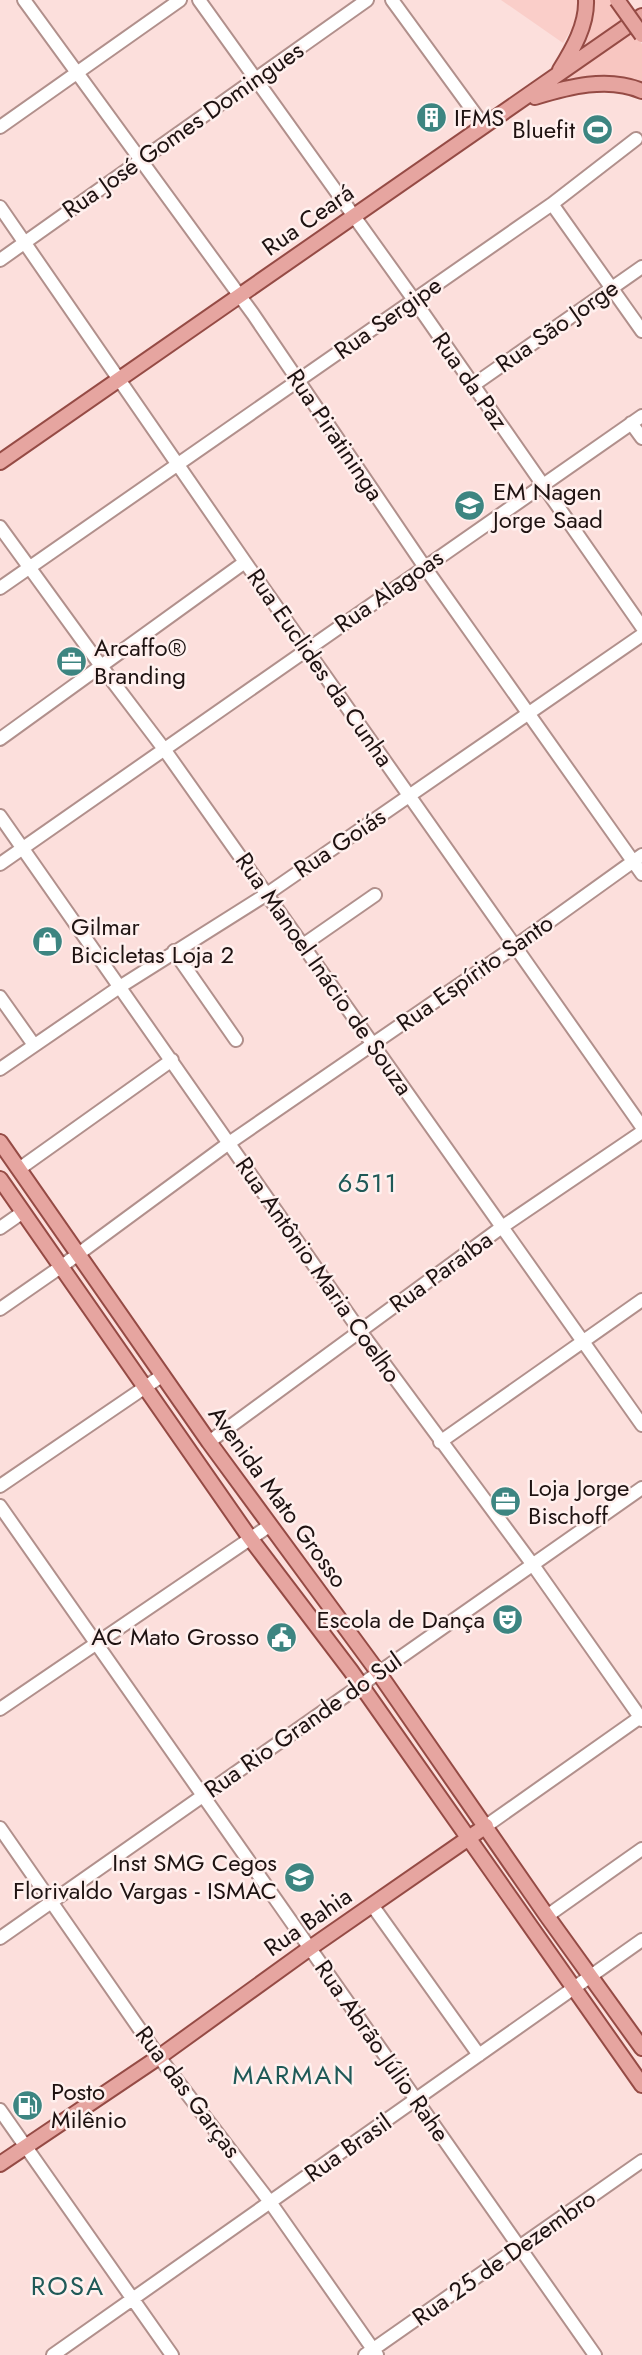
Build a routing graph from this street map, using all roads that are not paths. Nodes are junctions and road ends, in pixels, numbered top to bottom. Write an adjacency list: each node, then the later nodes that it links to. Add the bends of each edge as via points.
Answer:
1 (24, 0): 10 (street, Rua Piratininga)
2 (180, 0): 10 (street)
3 (199, 0): 12 (street, Rua da Paz)
4 (367, 0): 12 (street, Rua José Gomes Domingues)
5 (392, 0): 15 (street)
6 (586, 0): 11 (main road, via 576,41)
7 (617, 0): 9 (main road, bridge)
8 (642, 16): 11 (main road, Rua Ceará)
9 (642, 35)
10 (78, 73): 16 (street); 18 (street, Rua Piratininga)
11 (556, 76): 14 (main road, Rua Ceará)
12 (257, 79): 18 (street, Rua José Gomes Domingues); 21 (street, Rua da Paz)
13 (642, 91): 14 (main road, via 604,84 574,85)
14 (523, 100): 15 (main road, Rua Ceará)
15 (484, 126): 21 (main road, Rua Ceará)
16 (0, 128)
17 (636, 139): 19 (street, Rua Sergipe)
18 (140, 159): 22 (street, Rua José Gomes Domingues); 26 (street, Rua Piratininga)
19 (552, 204): 25 (street); 27 (street, Rua Sergipe)
20 (0, 207): 22 (street, Rua Euclides da Cunha)
21 (352, 216): 26 (main road, Rua Ceará); 27 (street, Rua da Paz)
22 (24, 243): 23 (street, Rua José Gomes Domingues); 29 (street, Rua Euclides da Cunha)
23 (0, 260)
24 (642, 267): 25 (street, Rua São Jorge)
25 (612, 287): 28 (street); 31 (street, Rua São Jorge)
26 (240, 296): 29 (main road, Rua Ceará); 30 (street, Rua Piratininga)
27 (414, 300): 30 (street, Rua Sergipe); 31 (street, Rua da Paz)
28 (642, 331)
29 (119, 378): 34 (main road, Rua Ceará); 35 (street, Rua Euclides da Cunha)
30 (298, 381): 35 (street, Rua Sergipe); 39 (street, Rua Piratininga)
31 (472, 386): 36 (street, Rua da Paz)
32 (636, 420): 33 (street); 36 (street, Rua Alagoas)
33 (642, 438)
34 (0, 462)
35 (178, 462): 38 (street, Rua Euclides da Cunha); 40 (street, Rua Sergipe)
36 (542, 484): 39 (street, Rua Alagoas); 42 (street, Rua da Paz)
37 (0, 527): 40 (street, Rua Manoel Inácio de Souza)
38 (245, 562): 44 (street, Rua Euclides da Cunha); 45 (street)
39 (424, 566): 44 (street, Rua Alagoas); 46 (street, Rua Piratininga)
40 (29, 567): 41 (street, Rua Sergipe); 45 (street, Rua Manoel Inácio de Souza)
41 (0, 588)
42 (642, 627)
43 (642, 635): 46 (street, Rua Goiás)
44 (307, 650): 48 (street, Rua Alagoas); 49 (street, Rua Euclides da Cunha)
45 (101, 666): 47 (street); 48 (street, Rua Manoel Inácio de Souza)
46 (527, 713): 49 (street, Rua Goiás); 52 (street, Rua Piratininga)
47 (0, 738)
48 (164, 749): 51 (street, Rua Alagoas); 55 (street, Rua Manoel Inácio de Souza)
49 (409, 796): 55 (street, Rua Goiás); 58 (street, Rua Euclides da Cunha)
50 (0, 816): 51 (street, Rua Antônio Maria Coelho)
51 (22, 848): 53 (street, Rua Alagoas); 60 (street, Rua Antônio Maria Coelho)
52 (638, 858): 54 (street, Rua Piratininga); 58 (street, Rua Espírito Santo)
53 (0, 864)
54 (642, 874)
55 (267, 894): 57 (street, Rua Manoel Inácio de Souza); 59 (street, Rua Goiás)
56 (375, 895): 57 (street)
57 (303, 945): 63 (street, Rua Manoel Inácio de Souza)
58 (514, 947): 63 (street, Rua Espírito Santo); 67 (street, Rua Euclides da Cunha)
59 (174, 951): 60 (street, Rua Goiás); 62 (street)
60 (118, 988): 64 (street, Rua Goiás); 65 (street, Rua Antônio Maria Coelho)
61 (0, 997): 64 (street)
62 (236, 1040)
63 (372, 1044): 69 (street, Rua Espírito Santo); 73 (street, Rua Manoel Inácio de Souza)
64 (34, 1045): 66 (street, Rua Goiás)
65 (172, 1060): 69 (street, Rua Antônio Maria Coelho); 70 (street)
66 (0, 1069)
67 (642, 1129): 73 (street, Rua Paraíba)
68 (0, 1142): 70 (main road, Avenida Mato Grosso)
69 (229, 1143): 75 (street, Rua Espírito Santo); 79 (street, Rua Antônio Maria Coelho)
70 (19, 1168): 75 (main road, Avenida Mato Grosso)
71 (0, 1179): 72 (main road, Avenida Mato Grosso)
72 (23, 1212): 74 (street); 76 (main road, Avenida Mato Grosso)
73 (502, 1227): 79 (street, Rua Paraíba); 80 (street, Rua Manoel Inácio de Souza)
74 (0, 1228)
75 (79, 1253): 76 (street, Rua Espírito Santo); 81 (main road, Avenida Mato Grosso)
76 (62, 1266): 78 (street, Rua Espírito Santo); 82 (main road, Avenida Mato Grosso)
77 (642, 1300): 80 (street)
78 (0, 1309)
79 (360, 1331): 84 (street, Rua Antônio Maria Coelho); 85 (street, Rua Paraíba)
80 (583, 1342): 83 (street, Rua Manoel Inácio de Souza); 84 (street)
81 (163, 1376): 82 (street); 85 (main road, Avenida Mato Grosso)
82 (145, 1387): 86 (street); 90 (main road, Avenida Mato Grosso)
83 (642, 1425)
84 (440, 1442): 91 (street, Rua Antônio Maria Coelho)
85 (209, 1443): 89 (main road, Avenida Mato Grosso)
86 (0, 1486)
87 (642, 1488): 91 (street, Rua Rio Grande do Sul)
88 (0, 1506): 92 (street, Rua Abrão Júlio Rahe)
89 (269, 1525): 90 (street); 93 (main road, Avenida Mato Grosso)
90 (250, 1538): 92 (street); 94 (main road, Avenida Mato Grosso)
91 (533, 1564): 93 (street, Rua Rio Grande do Sul); 96 (street, Rua Antônio Maria Coelho)
92 (96, 1644): 95 (street); 97 (street, Rua Abrão Júlio Rahe)
93 (378, 1672): 94 (street, Rua Rio Grande do Sul); 98 (main road, Avenida Mato Grosso)
94 (360, 1684): 97 (street, Rua Rio Grande do Sul); 100 (main road, Avenida Mato Grosso)
95 (0, 1709)
96 (641, 1718): 98 (street, Rua Bahia)
97 (203, 1795): 102 (street, Rua Rio Grande do Sul); 107 (street, Rua Abrão Júlio Rahe)
98 (486, 1826): 100 (main road, Rua Bahia); 104 (main road, Avenida Mato Grosso)
99 (0, 1828): 102 (street, Rua das Garças)
100 (469, 1838): 103 (main road, Rua Bahia); 109 (main road, Avenida Mato Grosso)
101 (642, 1849): 104 (street)
102 (51, 1901): 105 (street, Rua Rio Grande do Sul); 112 (street, Rua das Garças)
103 (372, 1905): 107 (main road, Rua Bahia); 111 (street)
104 (547, 1916): 108 (main road, Avenida Mato Grosso)
105 (0, 1938)
106 (642, 1940): 108 (street, Rua Brasil)
107 (310, 1948): 112 (main road, Rua Bahia); 114 (street, Rua Abrão Júlio Rahe)
108 (591, 1976): 109 (street, Rua Brasil); 110 (main road, Avenida Mato Grosso)
109 (574, 1988): 111 (street, Rua Brasil); 113 (main road, Avenida Mato Grosso)
110 (642, 2047)
111 (479, 2055): 114 (street, Rua Brasil)
112 (159, 2057): 116 (main road, Rua Bahia); 119 (street, Rua das Garças)
113 (642, 2085)
114 (416, 2100): 119 (street, Rua Brasil); 120 (street, Rua Abrão Júlio Rahe)
115 (0, 2110): 116 (street)
116 (26, 2146): 118 (main road, Rua Bahia); 121 (street)
117 (642, 2161): 120 (street, Rua 25 de Dezembro)
118 (0, 2164)
119 (270, 2202): 121 (street, Rua Brasil); 122 (street, Rua das Garças)
120 (520, 2247): 122 (street, Rua 25 de Dezembro); 125 (street, Rua Abrão Júlio Rahe)
121 (133, 2299): 123 (street, Rua Brasil); 124 (street)
122 (372, 2353)
123 (53, 2355)
124 (172, 2355)
125 (595, 2355)

